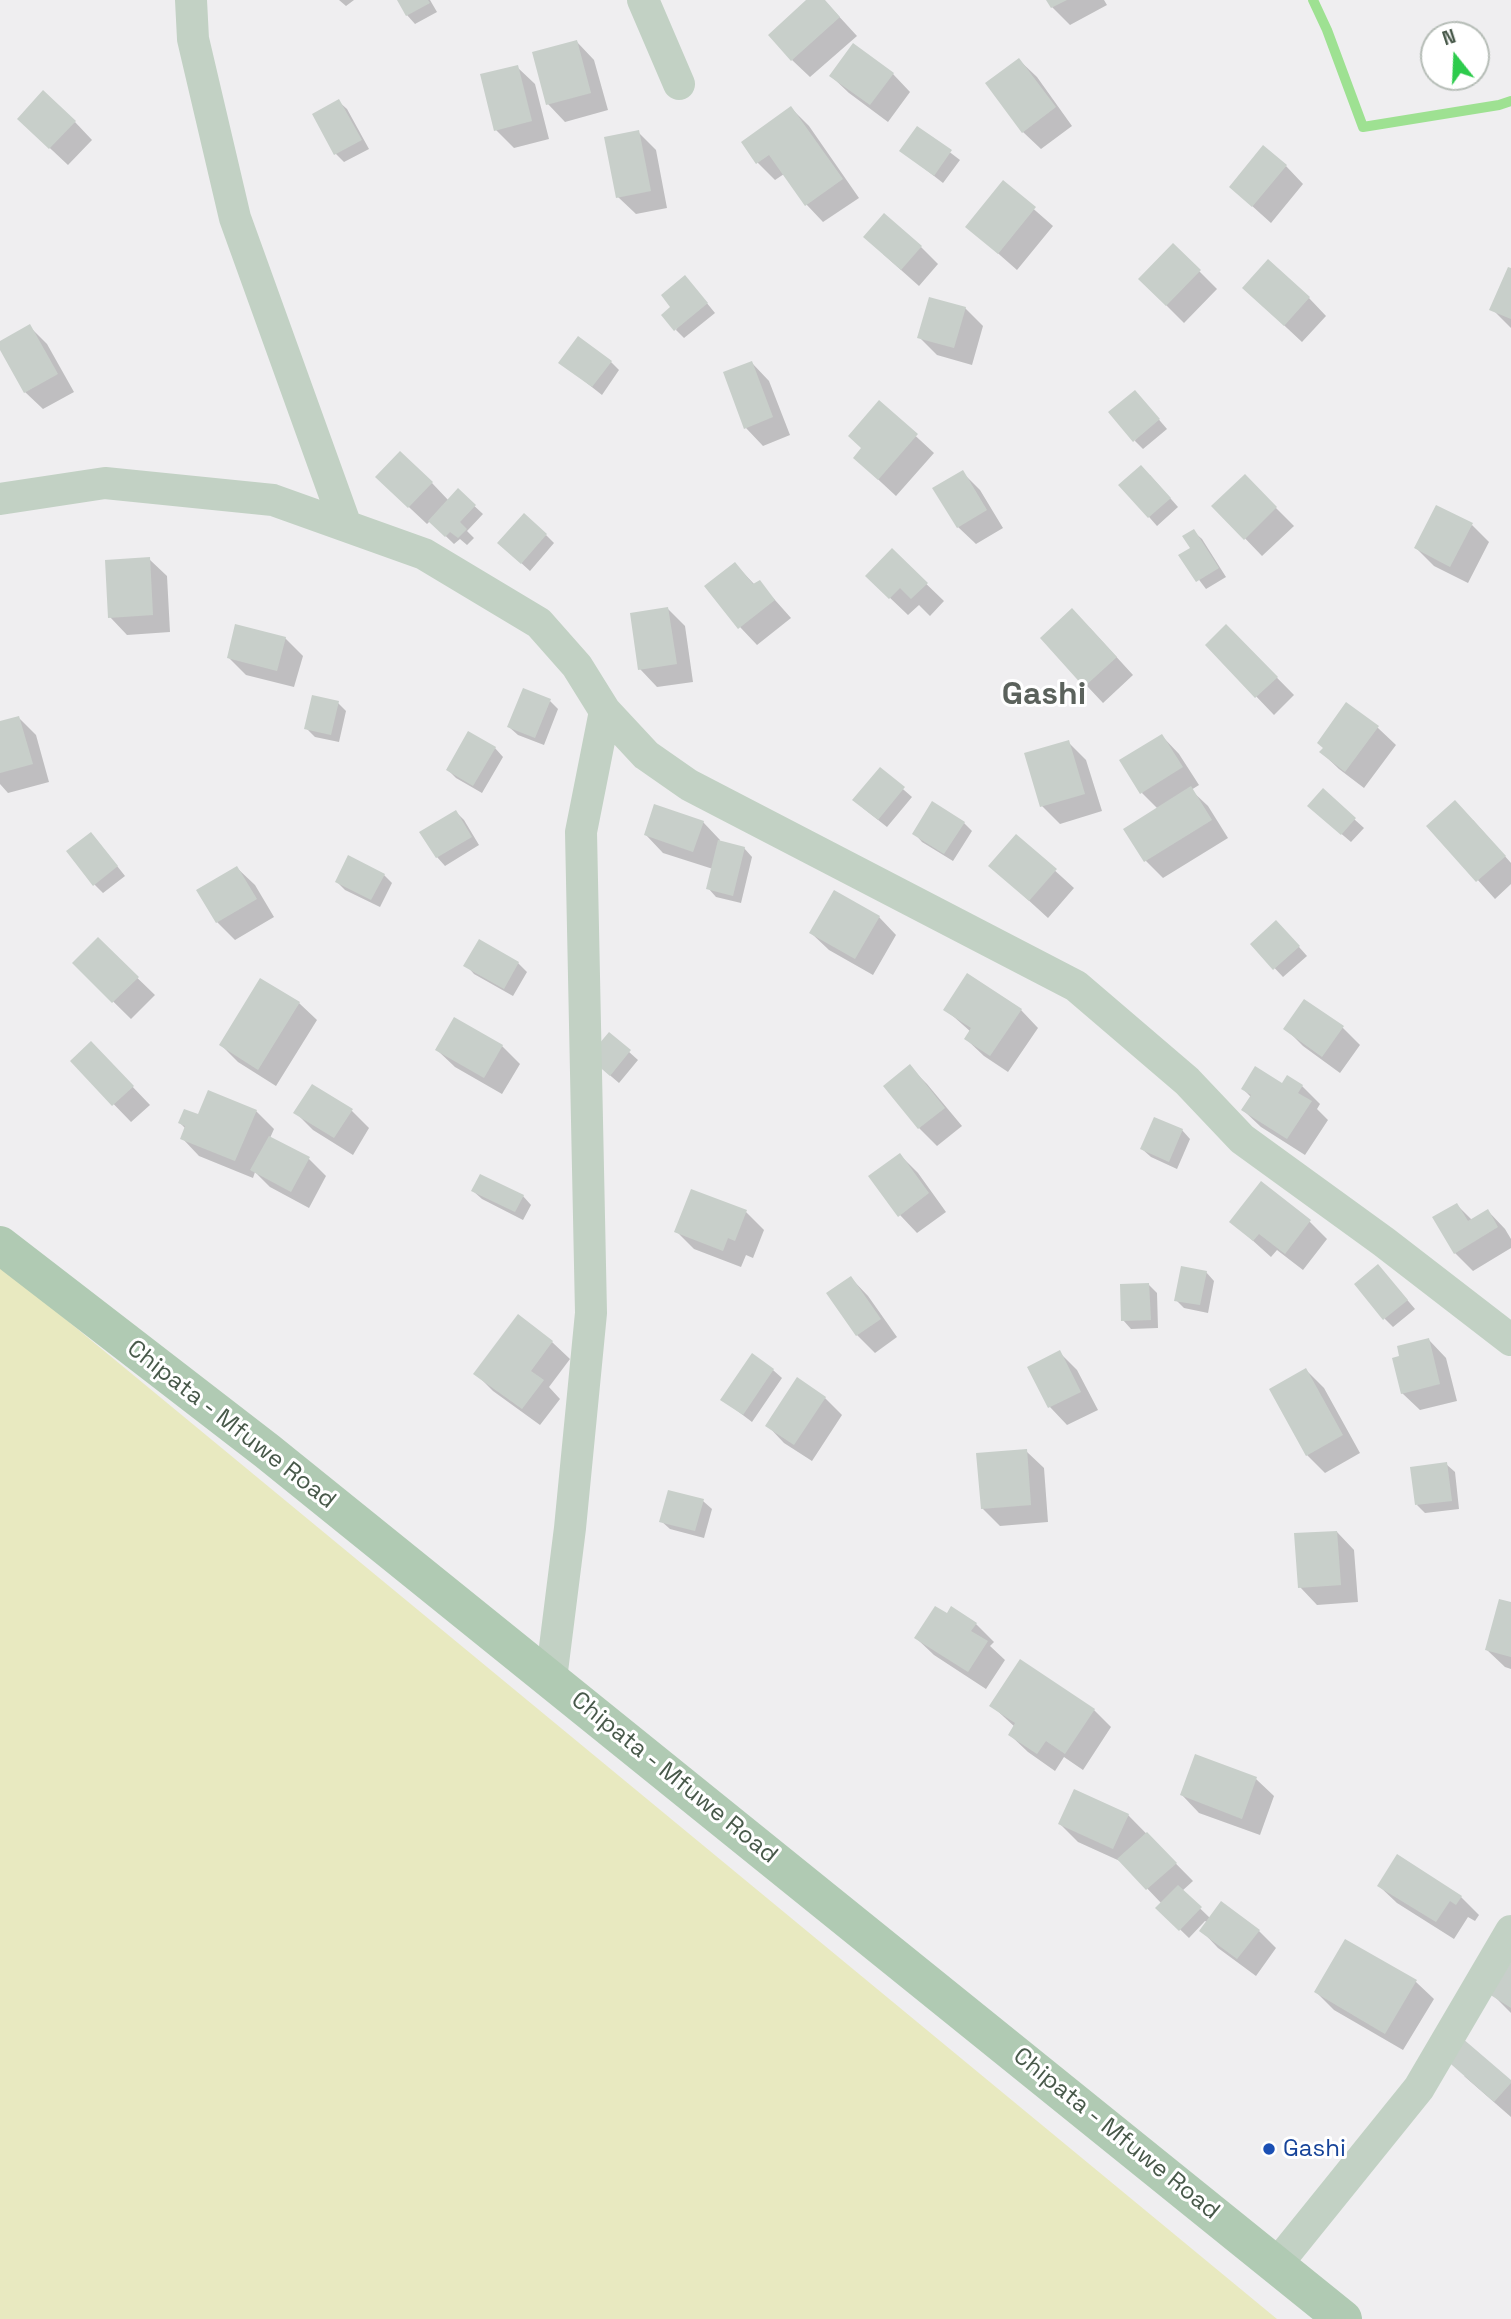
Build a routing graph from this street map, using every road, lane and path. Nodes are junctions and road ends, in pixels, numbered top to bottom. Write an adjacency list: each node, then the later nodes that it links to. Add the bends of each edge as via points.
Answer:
1 (191, 0): 5 (street, via 193,39 235,218)
2 (643, 0): 3 (street)
3 (679, 84)
4 (0, 499): 5 (street, via 105,483 274,500)
5 (346, 526): 6 (street, via 424,554 539,623 577,666)
6 (604, 711): 8 (street, via 646,755 690,785 1076,986 1187,1081 1242,1139); 9 (street, via 581,832 591,1312)
7 (0, 1245): 9 (main road, Chipata - Mfuwe Road)
8 (1510, 1337)
9 (551, 1679): 11 (main road, Chipata - Mfuwe Road)
10 (1511, 1931): 11 (street, via 1419,2088)
11 (1278, 2264): 12 (main road, Chipata - Mfuwe Road)
12 (1343, 2319)

